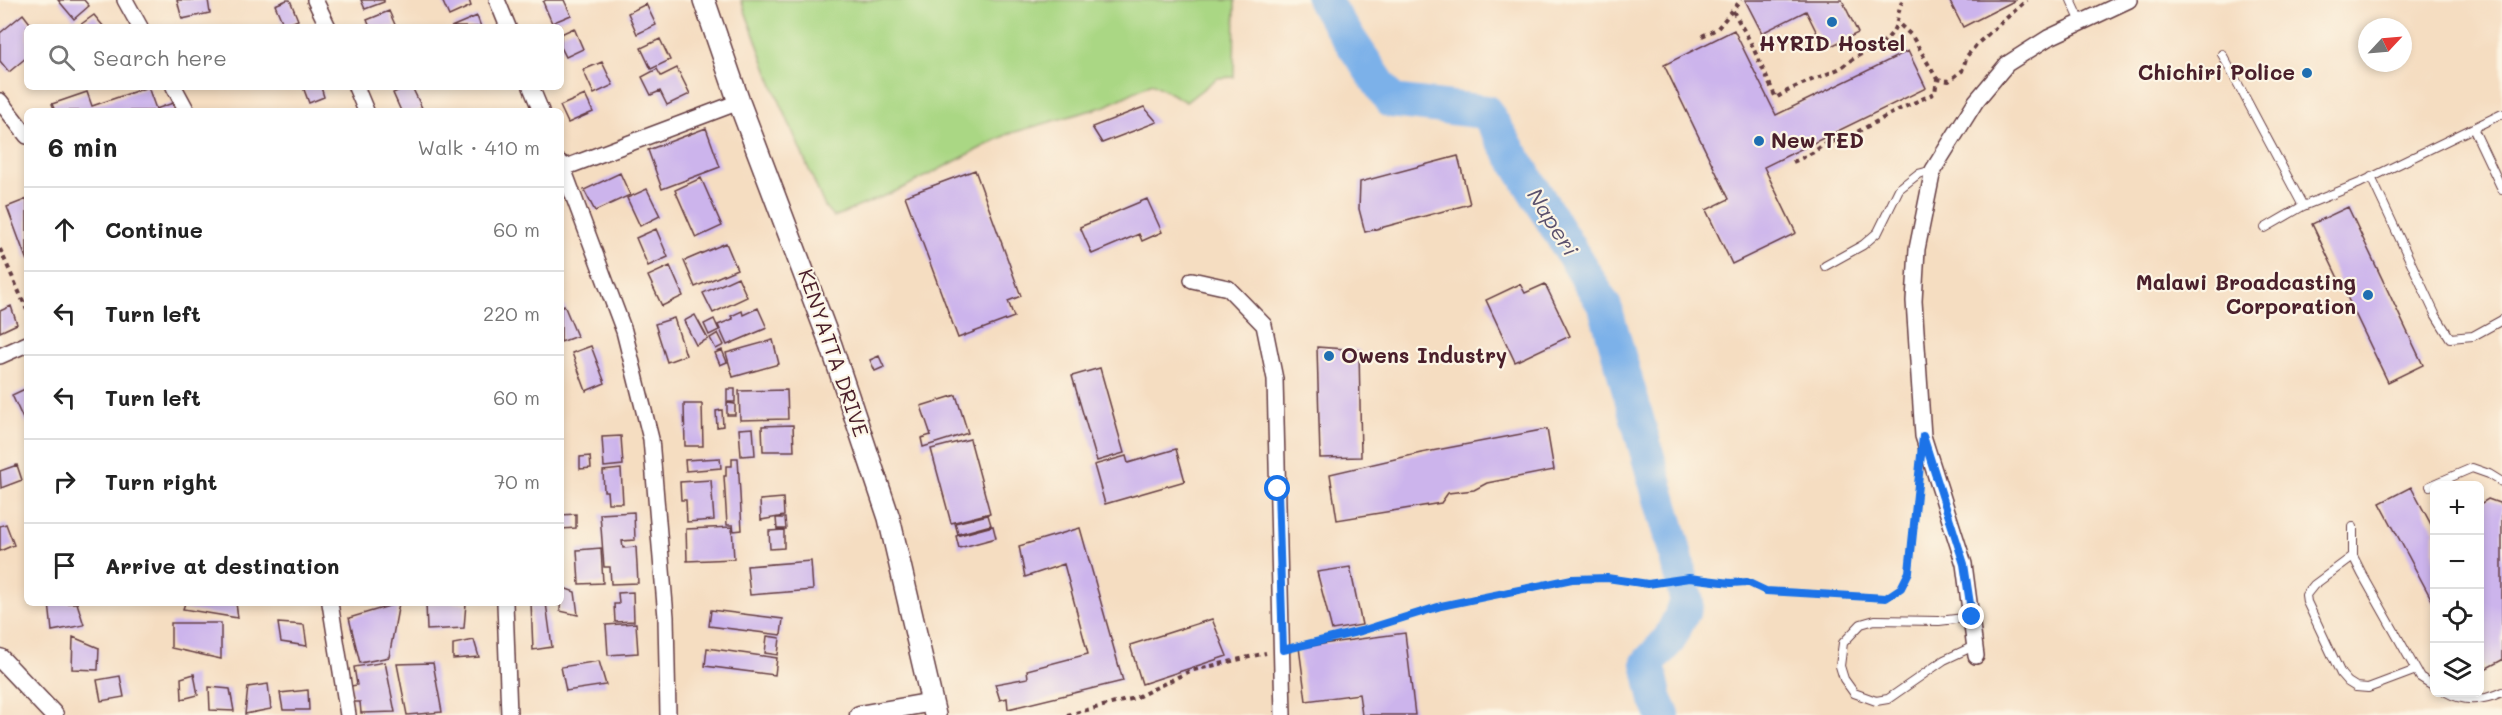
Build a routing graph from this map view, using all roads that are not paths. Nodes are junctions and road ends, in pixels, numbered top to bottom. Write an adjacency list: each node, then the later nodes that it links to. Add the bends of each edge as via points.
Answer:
1 (125, 0): 8 (street)
2 (315, 0): 9 (street)
3 (497, 0): 10 (street)
4 (704, 0): 16 (main road, KENYATTA DRIVE)
5 (2071, 0): 7 (lane)
6 (2129, 0): 7 (street)
7 (2081, 22): 24 (street, via 2007,64 1976,101)
8 (138, 24)
9 (327, 24)
10 (507, 24)
11 (2222, 54): 28 (lane)
12 (176, 90): 17 (street)
13 (357, 90): 18 (street)
14 (532, 90): 19 (street)
15 (0, 101): 22 (street)
16 (738, 102): 23 (street); 48 (main road, KENYATTA DRIVE, via 831,345 889,518)
17 (185, 108)
18 (365, 108)
19 (540, 108)
20 (2502, 114): 21 (lane)
21 (2473, 128): 26 (lane); 27 (lane)
22 (24, 132)
23 (564, 165)
24 (1933, 170): 30 (lane, via 1918,174 1899,189 1878,232 1863,246); 41 (street, via 1917,249 1914,301 1923,436 1964,564)
25 (564, 171): 52 (street, via 624,331 651,439 666,617)
26 (2371, 177): 28 (lane); 32 (lane, via 2450,338 2473,336)
27 (2502, 189)
28 (2303, 206): 29 (lane)
29 (2265, 228)
30 (1825, 266)
31 (1192, 280): 54 (street, via 1228,288 1264,325 1275,379)
32 (2502, 320)
33 (24, 345): 34 (street)
34 (0, 356)
35 (2442, 481): 36 (lane, via 2472,468)
36 (2502, 482)
37 (2353, 527): 38 (lane)
38 (2353, 556): 44 (lane); 44 (lane, via 2306,595 2341,674 2356,687 2367,688)
39 (330, 606): 50 (street)
40 (505, 606): 51 (street)
41 (1972, 617): 42 (street); 42 (lane, via 1875,620 1861,624 1842,644 1840,666 1854,693 1876,701 1888,699 1944,660)
42 (1976, 651)
43 (0, 658): 49 (street)
44 (2416, 670): 45 (lane)
45 (2430, 683)
46 (2502, 692): 47 (lane, via 2475,701)
47 (2455, 697)
48 (934, 709): 53 (street)
49 (54, 715)
50 (348, 715)
51 (509, 715)
52 (668, 715)
53 (859, 715)
54 (1283, 715)

